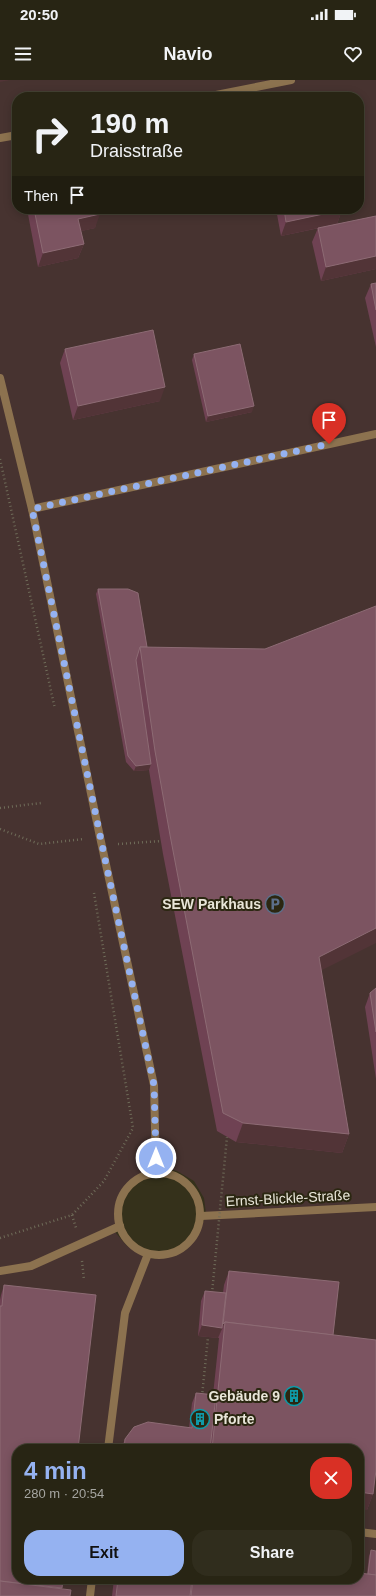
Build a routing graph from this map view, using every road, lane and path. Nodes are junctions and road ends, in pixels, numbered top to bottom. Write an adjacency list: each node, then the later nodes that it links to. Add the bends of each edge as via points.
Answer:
1 (291, 80): 2 (street)
2 (231, 92)
3 (12, 136): 4 (street)
4 (0, 138)
5 (0, 378): 8 (street)
6 (376, 434): 8 (street)
7 (0, 459): 9 (path)
8 (32, 509): 14 (street)
9 (56, 712)
10 (41, 803): 11 (path)
11 (0, 808)
12 (0, 829): 13 (path, via 40,844 85,839)
13 (84, 832)
14 (100, 837): 15 (path, via 114,834 116,844); 18 (street, via 154,1085)
15 (161, 842)
16 (93, 886): 22 (path, via 133,1128 104,1181 72,1215)
17 (227, 1137): 25 (path, bridge)
18 (156, 1172): 20 (street, via 174,1175 190,1185 198,1199); 21 (street, via 139,1178 126,1189 118,1209)
19 (376, 1207): 20 (street, Ernst-Blickle-Straße)
20 (201, 1216): 23 (street, via 197,1232 188,1244 176,1252 163,1256)
21 (120, 1226): 23 (street, via 131,1245); 24 (street, via 31,1266)
22 (0, 1238)
23 (148, 1254): 28 (street, via 125,1313)
24 (0, 1271)
25 (212, 1294)
26 (208, 1337): 27 (path)
27 (202, 1397)
28 (109, 1444)
29 (364, 1533): 30 (street)
30 (376, 1534)
31 (91, 1584): 32 (street)
32 (90, 1596)

